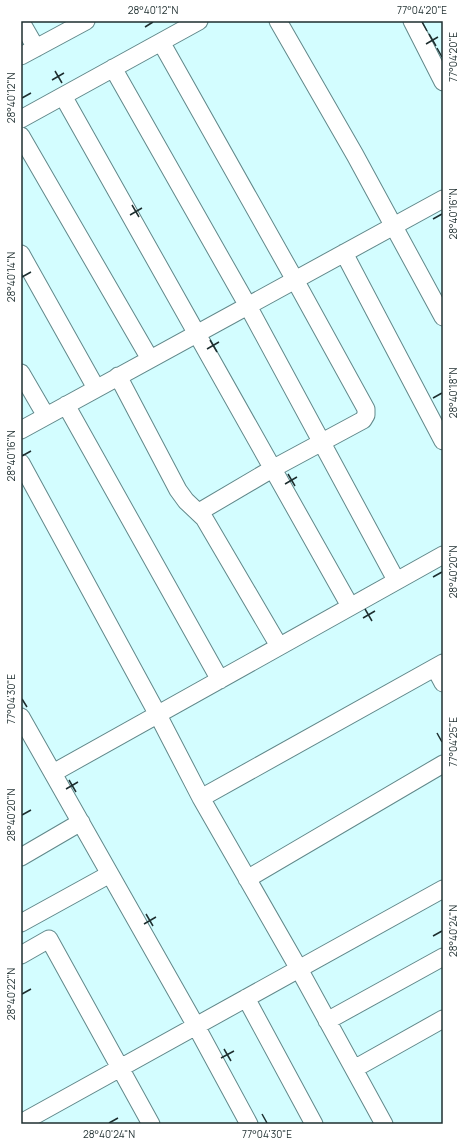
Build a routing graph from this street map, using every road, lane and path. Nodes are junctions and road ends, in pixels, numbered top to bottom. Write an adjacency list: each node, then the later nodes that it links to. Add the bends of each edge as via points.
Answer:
1 (85, 21): 7 (street)
2 (200, 21): 6 (street)
3 (278, 21): 15 (street)
4 (412, 21): 10 (street)
5 (21, 22): 7 (street)
6 (161, 42): 9 (street); 18 (street)
7 (36, 48): 8 (street)
8 (21, 56)
9 (113, 68): 11 (street); 19 (street)
10 (443, 82)
11 (62, 96): 12 (street); 21 (street)
12 (21, 119)
13 (21, 136): 22 (street)
14 (443, 199): 15 (street)
15 (394, 226): 16 (street); 20 (street)
16 (344, 253): 18 (street); 29 (street)
17 (21, 254): 25 (street)
18 (295, 280): 19 (street); 30 (street, via 366,409 363,420)
19 (248, 306): 21 (street); 30 (street)
20 (443, 317)
21 (196, 334): 22 (street); 32 (street)
22 (150, 359): 24 (street)
23 (21, 373): 27 (street)
24 (118, 376): 25 (street); 33 (street, via 178,490)
25 (96, 388): 26 (street)
26 (66, 405): 27 (street); 39 (street)
27 (46, 416): 28 (street)
28 (21, 430)
29 (443, 441)
30 (322, 442): 32 (street); 35 (street)
31 (21, 463): 41 (street)
32 (272, 469): 33 (street); 36 (street)
33 (198, 512): 37 (street, via 204,518)
34 (443, 555): 35 (street)
35 (396, 580): 36 (street)
36 (350, 606): 37 (street)
37 (279, 646): 39 (street)
38 (439, 666): 40 (street); 45 (street)
39 (220, 680): 41 (street)
40 (443, 683)
41 (158, 715): 44 (street); 45 (street)
42 (21, 717): 44 (street)
43 (443, 764): 49 (street)
44 (53, 773): 46 (street)
45 (201, 798): 49 (street)
46 (81, 822): 47 (street); 48 (street)
47 (21, 857)
48 (110, 874): 51 (street); 59 (street)
49 (247, 879): 55 (street)
50 (443, 889): 55 (street)
51 (21, 924)
52 (21, 930): 53 (street)
53 (26, 952): 60 (street, via 49,939)
54 (443, 956): 58 (street)
55 (299, 969): 56 (street); 58 (street)
56 (246, 998): 59 (street); 65 (street)
57 (443, 1019): 61 (street)
58 (327, 1021): 61 (street)
59 (196, 1026): 60 (street); 64 (street)
60 (120, 1068): 62 (street); 63 (street)
61 (354, 1069): 66 (street)
62 (22, 1122)
63 (151, 1124)
64 (248, 1124)
65 (314, 1124)
66 (384, 1124)

